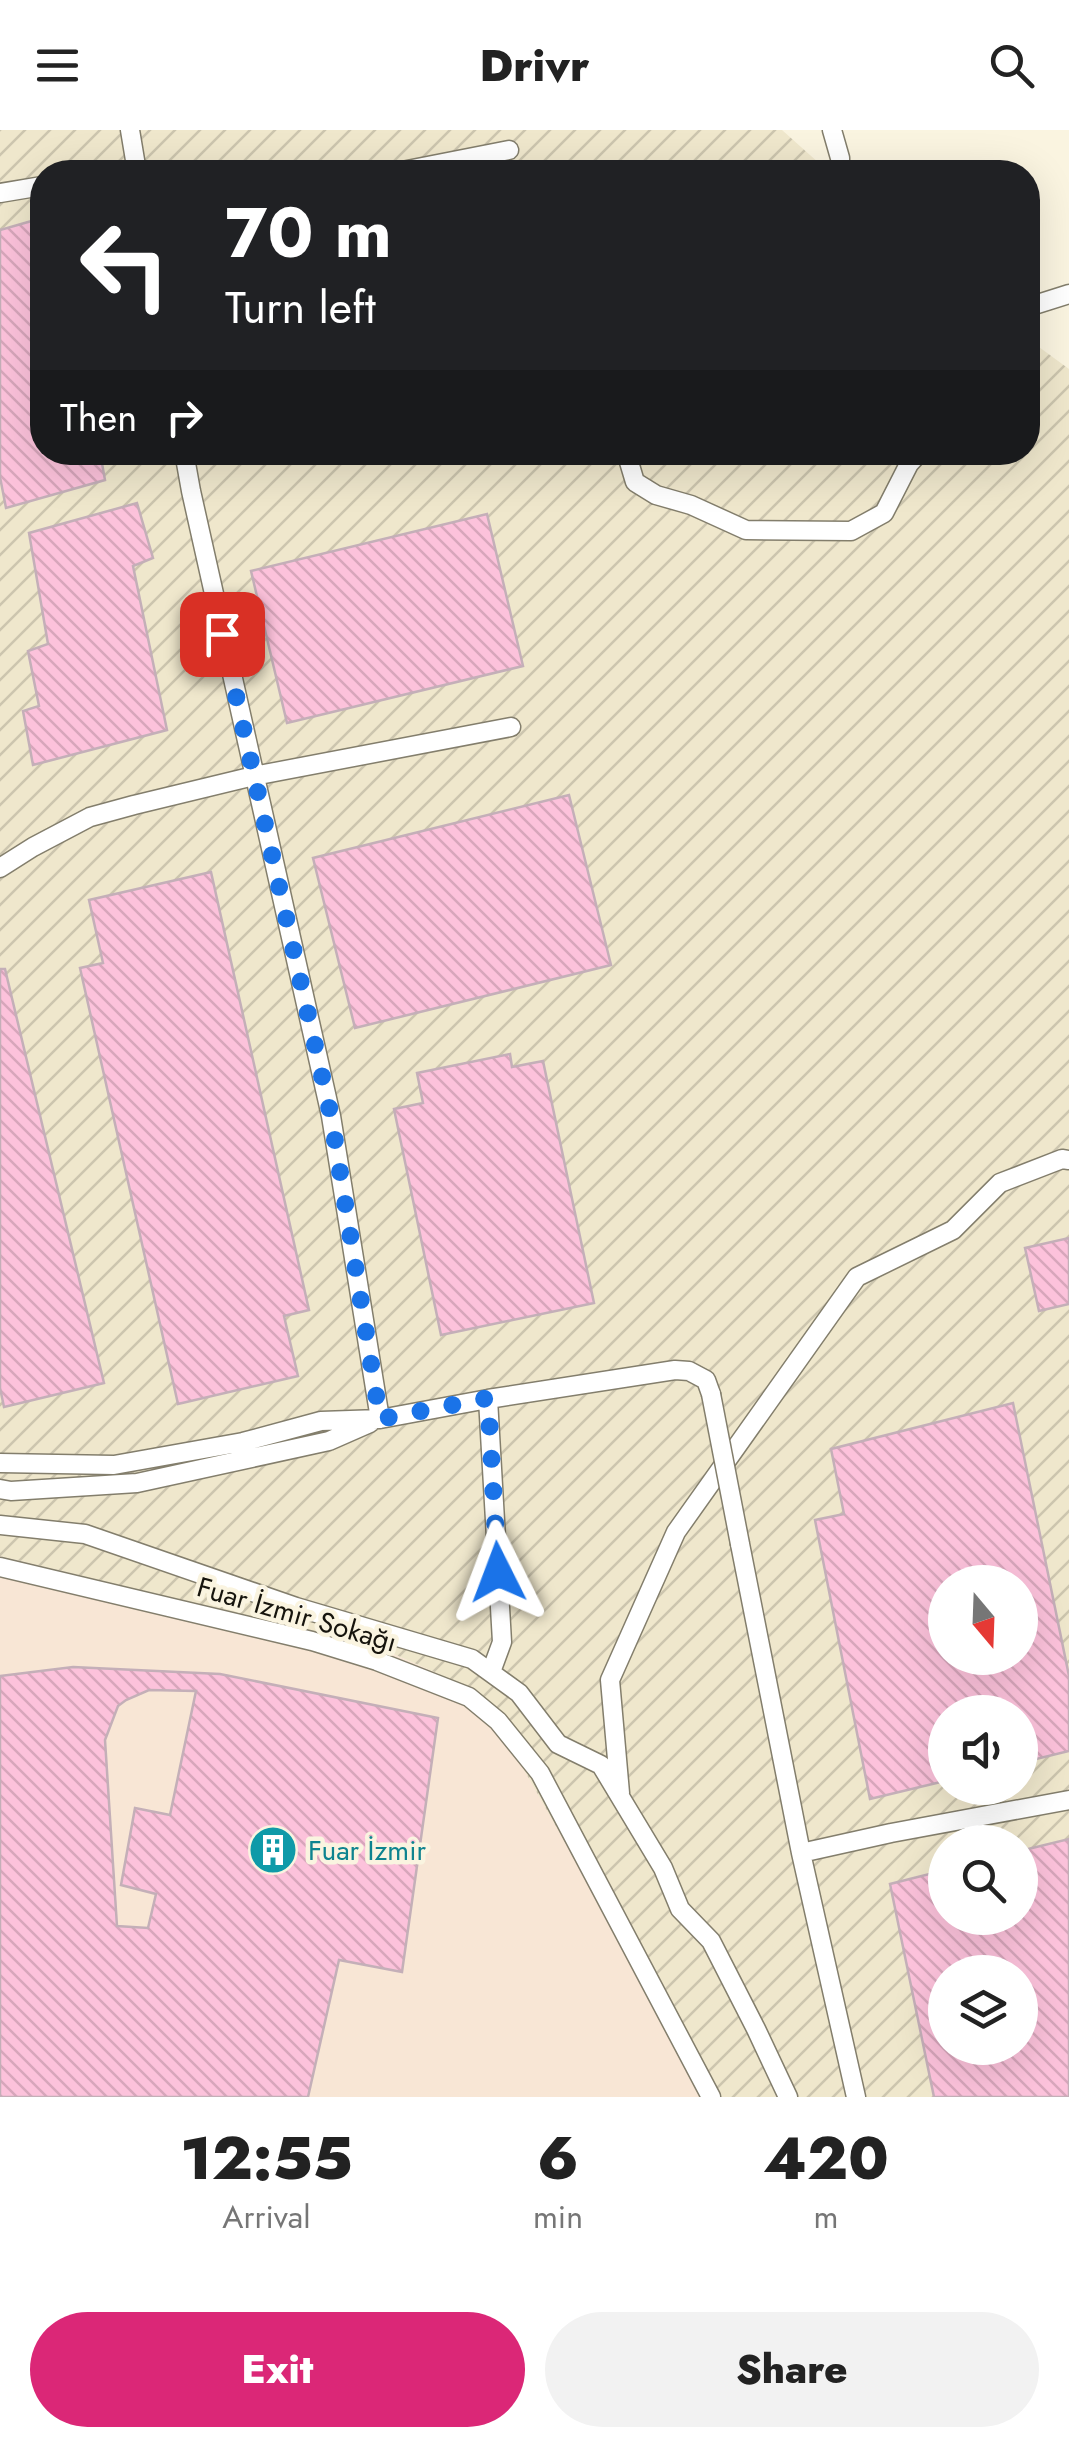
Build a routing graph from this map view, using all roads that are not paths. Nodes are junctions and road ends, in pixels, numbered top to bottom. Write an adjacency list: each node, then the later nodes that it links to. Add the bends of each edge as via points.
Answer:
1 (130, 130): 4 (street)
2 (832, 130): 6 (street)
3 (509, 150): 5 (street)
4 (131, 160)
5 (458, 160)
6 (840, 160)
7 (30, 188): 8 (street)
8 (0, 193)
9 (1069, 294): 10 (street)
10 (1040, 302)
11 (187, 465): 15 (street)
12 (630, 465): 13 (street, via 636,482 656,495 746,530 851,531 884,513)
13 (908, 465)
14 (512, 727): 15 (street)
15 (254, 776): 16 (street, via 90,817); 19 (street, via 331,1116)
16 (0, 868)
17 (1069, 1160): 25 (street, via 1000,1183 953,1230 857,1277 687,1516 610,1680)
18 (488, 1398): 19 (street); 24 (street, via 502,1642); 27 (street, bridge, via 675,1370 706,1380)
19 (380, 1419): 20 (street, via 321,1421 114,1465); 21 (street, via 329,1441 136,1483)
20 (0, 1463)
21 (0, 1490)
22 (0, 1525): 24 (street, via 85,1534 472,1659)
23 (0, 1566): 28 (street, Fuar İzmir Sokağı, via 312,1641 469,1697 498,1721 540,1774)
24 (491, 1672): 25 (street, via 518,1692 558,1744 601,1765)
25 (620, 1797): 29 (street, via 680,1909 711,1941)
26 (1069, 1800): 27 (street)
27 (801, 1853): 30 (street)
28 (711, 2097)
29 (788, 2097)
30 (856, 2097)

